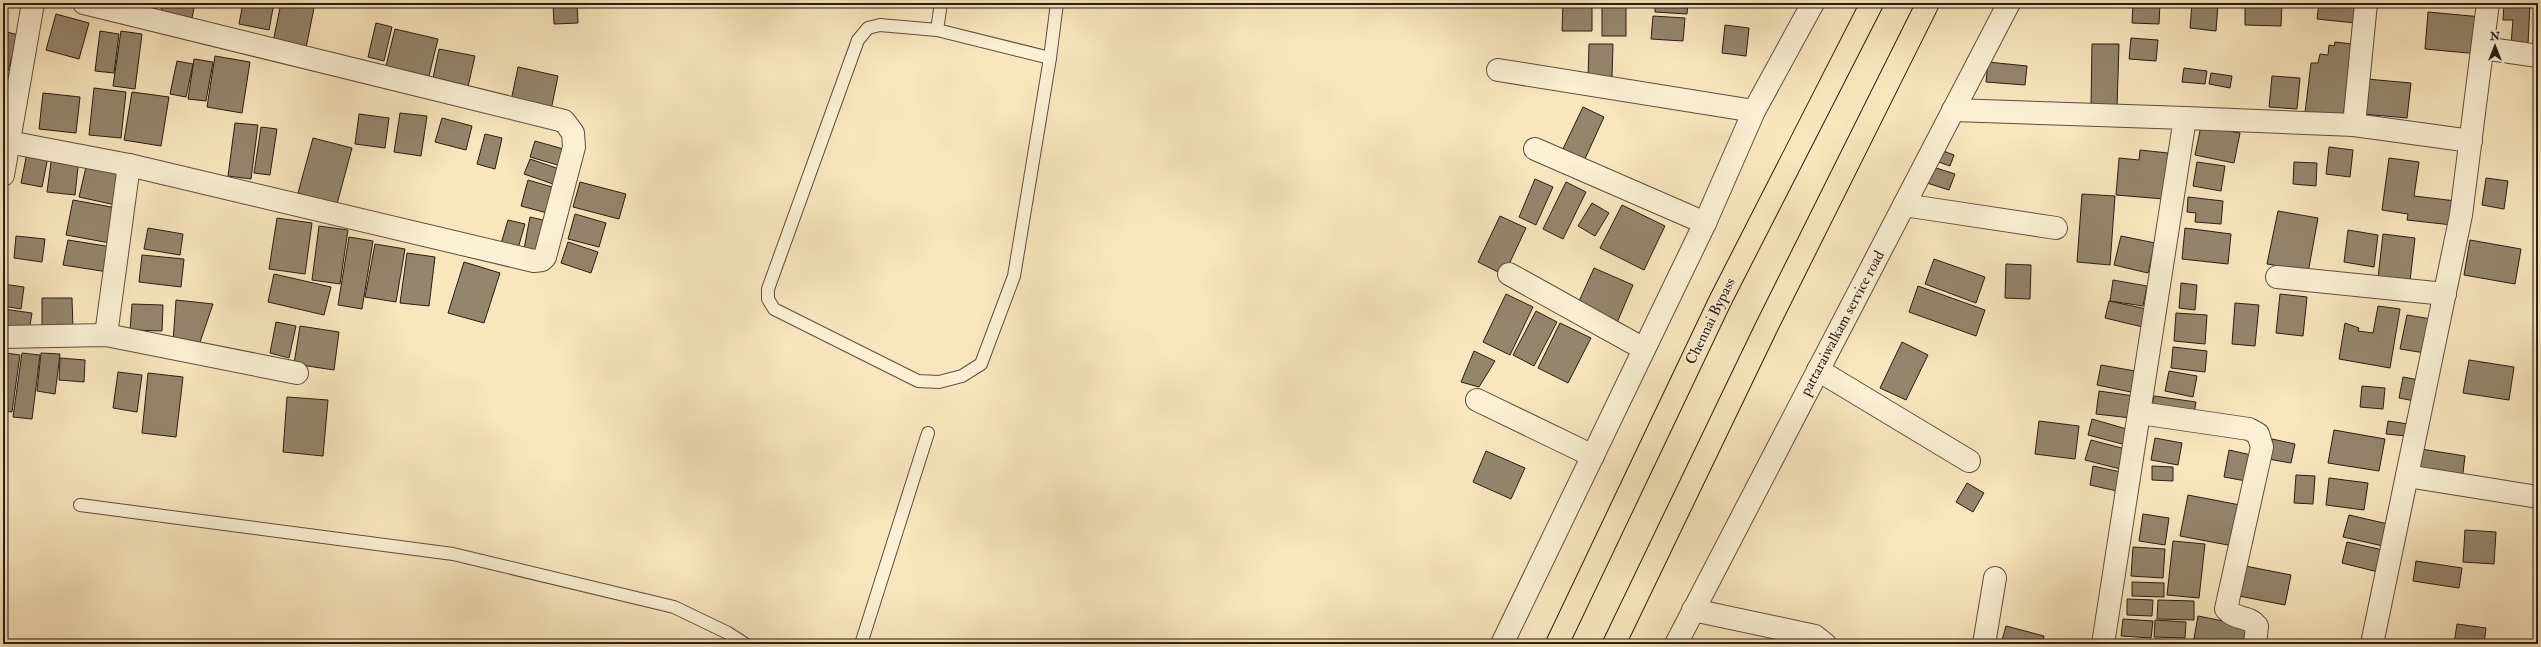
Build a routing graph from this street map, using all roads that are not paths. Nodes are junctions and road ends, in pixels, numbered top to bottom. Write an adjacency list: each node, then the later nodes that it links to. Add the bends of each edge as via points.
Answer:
1 (33, 3): 22 (street)
2 (84, 3): 25 (street, via 564,121 573,134 574,147 549,248 542,260 534,262)
3 (941, 3): 13 (lane)
4 (1056, 3): 16 (lane)
5 (1801, 3): 12 (street)
6 (1813, 3): 12 (street)
7 (1872, 3): 51 (highway, Chennai Bypass, via 1720,301)
8 (1928, 3): 52 (highway, via 1766,328)
9 (2009, 3): 18 (street, pattaraiwalkam service road)
10 (2366, 3): 21 (street)
11 (2488, 3): 14 (street)
12 (1798, 29): 19 (street)
13 (937, 30): 16 (lane); 16 (lane, via 880,25 868,28 858,40 768,289 768,299 774,309 918,381 939,382 962,376 981,364 1014,276)
14 (2483, 48): 15 (street); 23 (street)
15 (2538, 56)
16 (1050, 58)
17 (1498, 70): 19 (street)
18 (1953, 110): 20 (street); 27 (street, pattaraiwalkam service road)
19 (1754, 111): 28 (street)
20 (2185, 118): 21 (street); 39 (street)
21 (2354, 125): 23 (street)
22 (6, 141): 25 (street); 26 (street)
23 (2471, 141): 32 (street, via 2461,215)
24 (1535, 149): 28 (street)
25 (130, 166): 33 (street)
26 (3, 175)
27 (1904, 205): 29 (street); 36 (street, pattaraiwalkam service road)
28 (1705, 223): 35 (street)
29 (2056, 228)
30 (1509, 274): 35 (street)
31 (2277, 277): 32 (street)
32 (2445, 294): 43 (street)
33 (106, 335): 34 (street); 37 (street)
34 (3, 337)
35 (1644, 349): 41 (street)
36 (1818, 370): 42 (street); 47 (street, pattaraiwalkam service road)
37 (297, 373)
38 (1477, 400): 41 (street)
39 (2140, 413): 56 (street); 57 (street, via 2249,429 2258,434 2262,447 2226,609 2233,616 2252,620 2256,626)
40 (928, 433): 49 (lane)
41 (1593, 456): 50 (street)
42 (1969, 461)
43 (2407, 476): 44 (street); 58 (street)
44 (2538, 498)
45 (80, 505): 48 (lane, via 453,554 674,607)
46 (1995, 578): 55 (street)
47 (1693, 610): 53 (street, pattaraiwalkam service road); 54 (street, via 1814,636)
48 (745, 644)
49 (861, 644)
50 (1502, 644)
51 (1557, 644)
52 (1614, 644)
53 (1676, 644)
54 (1825, 644)
55 (1984, 644)
56 (2103, 644)
57 (2255, 644)
58 (2372, 644)

